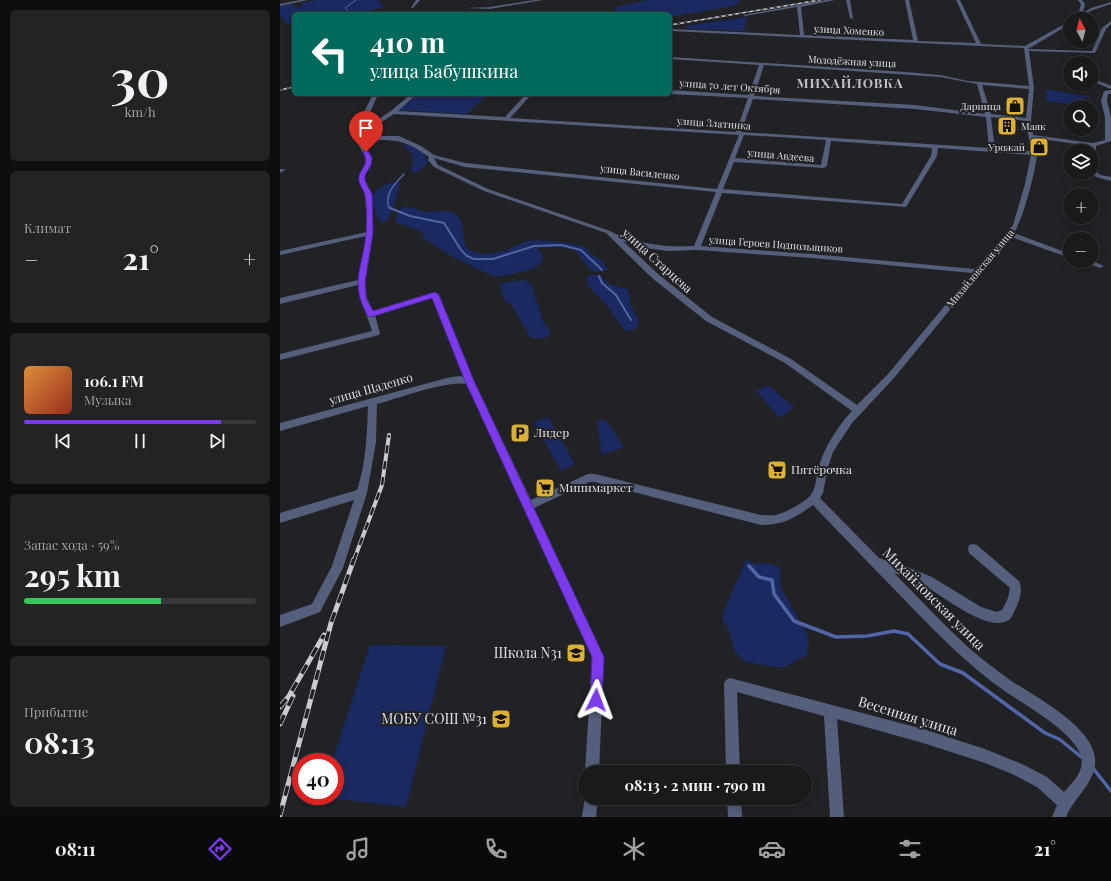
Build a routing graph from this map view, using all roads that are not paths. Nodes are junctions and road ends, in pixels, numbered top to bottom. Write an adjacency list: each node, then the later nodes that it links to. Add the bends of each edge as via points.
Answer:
1 (306, 0): 10 (street)
2 (418, 0): 13 (street)
3 (541, 0): 14 (street, via 490,8)
4 (833, 0): 12 (street)
5 (848, 0): 20 (street)
6 (907, 0): 25 (street)
7 (958, 0): 26 (street)
8 (1082, 2): 16 (street); 17 (street)
9 (1111, 3): 11 (street)
10 (280, 5)
11 (1103, 5): 15 (street); 16 (street)
12 (799, 6): 19 (street); 24 (street)
13 (412, 7)
14 (468, 8)
15 (1111, 8)
16 (1092, 9): 18 (street)
17 (1081, 12)
18 (1087, 12)
19 (745, 15)
20 (852, 18)
21 (1111, 22): 27 (street, улица Хоменко, via 1102,30 1094,52 1091,53)
22 (1063, 26): 27 (street)
23 (672, 30): 24 (street, улица Хоменко)
24 (802, 36): 25 (street, улица Хоменко)
25 (916, 42): 26 (street, улица Хоменко)
26 (979, 45): 27 (street, улица Хоменко)
27 (1026, 49): 32 (street, Михайловская улица)
28 (672, 58): 29 (street, Молодёжная улица)
29 (762, 64): 31 (street, Молодёжная улица, via 940,76); 38 (street, улица Героев Подпольщиков)
30 (1099, 82): 33 (street)
31 (979, 84): 32 (street, Молодёжная улица); 41 (street)
32 (1032, 88): 43 (street, Михайловская улица)
33 (1111, 88)
34 (672, 92): 38 (street, улица 70 лет Октября)
35 (1111, 92): 49 (street, via 1106,92 1104,101 1108,117 1108,141)
36 (412, 96): 40 (street)
37 (527, 96): 42 (street)
38 (751, 96): 41 (street, улица 70 лет Октября, via 915,107); 44 (street, улица Героев Подпольщиков)
39 (374, 97): 46 (street, via 362,122)
40 (392, 112): 42 (street, улица Златника); 46 (street)
41 (989, 115): 43 (street, улица 70 лет Октября); 51 (street)
42 (506, 119): 44 (street, улица Златника)
43 (1028, 120): 45 (street, Михайловская улица)
44 (740, 133): 47 (street, улица Златника); 54 (street, улица Героев Подпольщиков)
45 (1031, 136): 48 (street); 52 (street, Михайловская улица)
46 (359, 137): 53 (street, улица Василенко, via 400,138); 58 (street, via 370,158 362,175 368,194)
47 (829, 139): 50 (street, улица Златника); 54 (street, улица Авдеева, via 822,167)
48 (1086, 144)
49 (1097, 144)
50 (935, 146): 51 (street, улица Златника); 57 (street, улица Василенко, via 934,156 904,206)
51 (992, 150): 52 (street, улица Златника)
52 (1034, 153): 59 (street, Михайловская улица, via 1020,214)
53 (432, 156): 57 (street, улица Василенко, via 471,166); 60 (street, улица Старцева, via 431,160 436,166 486,190)
54 (732, 160): 57 (street, улица Героев Подпольщиков)
55 (1099, 176): 56 (street)
56 (1111, 179)
57 (720, 191): 61 (street, улица Героев Подпольщиков)
58 (370, 233): 62 (street); 65 (street)
59 (1010, 234): 63 (street); 64 (street, Михайловская улица)
60 (614, 236): 61 (street, via 658,248); 71 (street, улица Старцева, via 655,276 709,319 788,361)
61 (697, 248): 64 (street, улица Героев Подпольщиков)
62 (280, 253)
63 (1063, 253)
64 (977, 271): 71 (street, Михайловская улица, via 891,376)
65 (361, 282): 66 (street); 67 (street, via 363,298)
66 (280, 301)
67 (371, 314): 68 (street, via 376,333); 69 (street, via 435,295)
68 (280, 357)
69 (470, 381): 70 (street, улица Щаденко, via 447,381); 75 (street)
70 (373, 401): 72 (street, улица Щаденко); 73 (street, via 371,442)
71 (857, 410): 74 (street, Михайловская улица, via 829,451 818,493)
72 (280, 427)
73 (362, 493): 76 (street); 79 (street, via 337,568 316,608)
74 (814, 499): 75 (street, via 782,518 761,520 588,478); 78 (street, Михайловская улица)
75 (529, 506): 81 (street, via 598,657)
76 (280, 518)
77 (973, 549): 78 (street, via 1016,585 1015,596 1004,616 984,614 918,576)
78 (877, 563): 83 (street, Михайловская улица, via 958,647 1006,684 1043,708 1084,746 1088,755 1088,769 1082,783)
79 (280, 621)
80 (830, 710): 82 (street, Весенняя улица, via 730,684); 83 (street, Весенняя улица, via 923,736 991,759 1042,782); 88 (street)
81 (592, 765)
82 (733, 765)
83 (1065, 803): 89 (street)
84 (590, 805): 86 (street)
85 (734, 805): 87 (street)
86 (589, 817)
87 (735, 817)
88 (837, 817)
89 (1059, 817)

